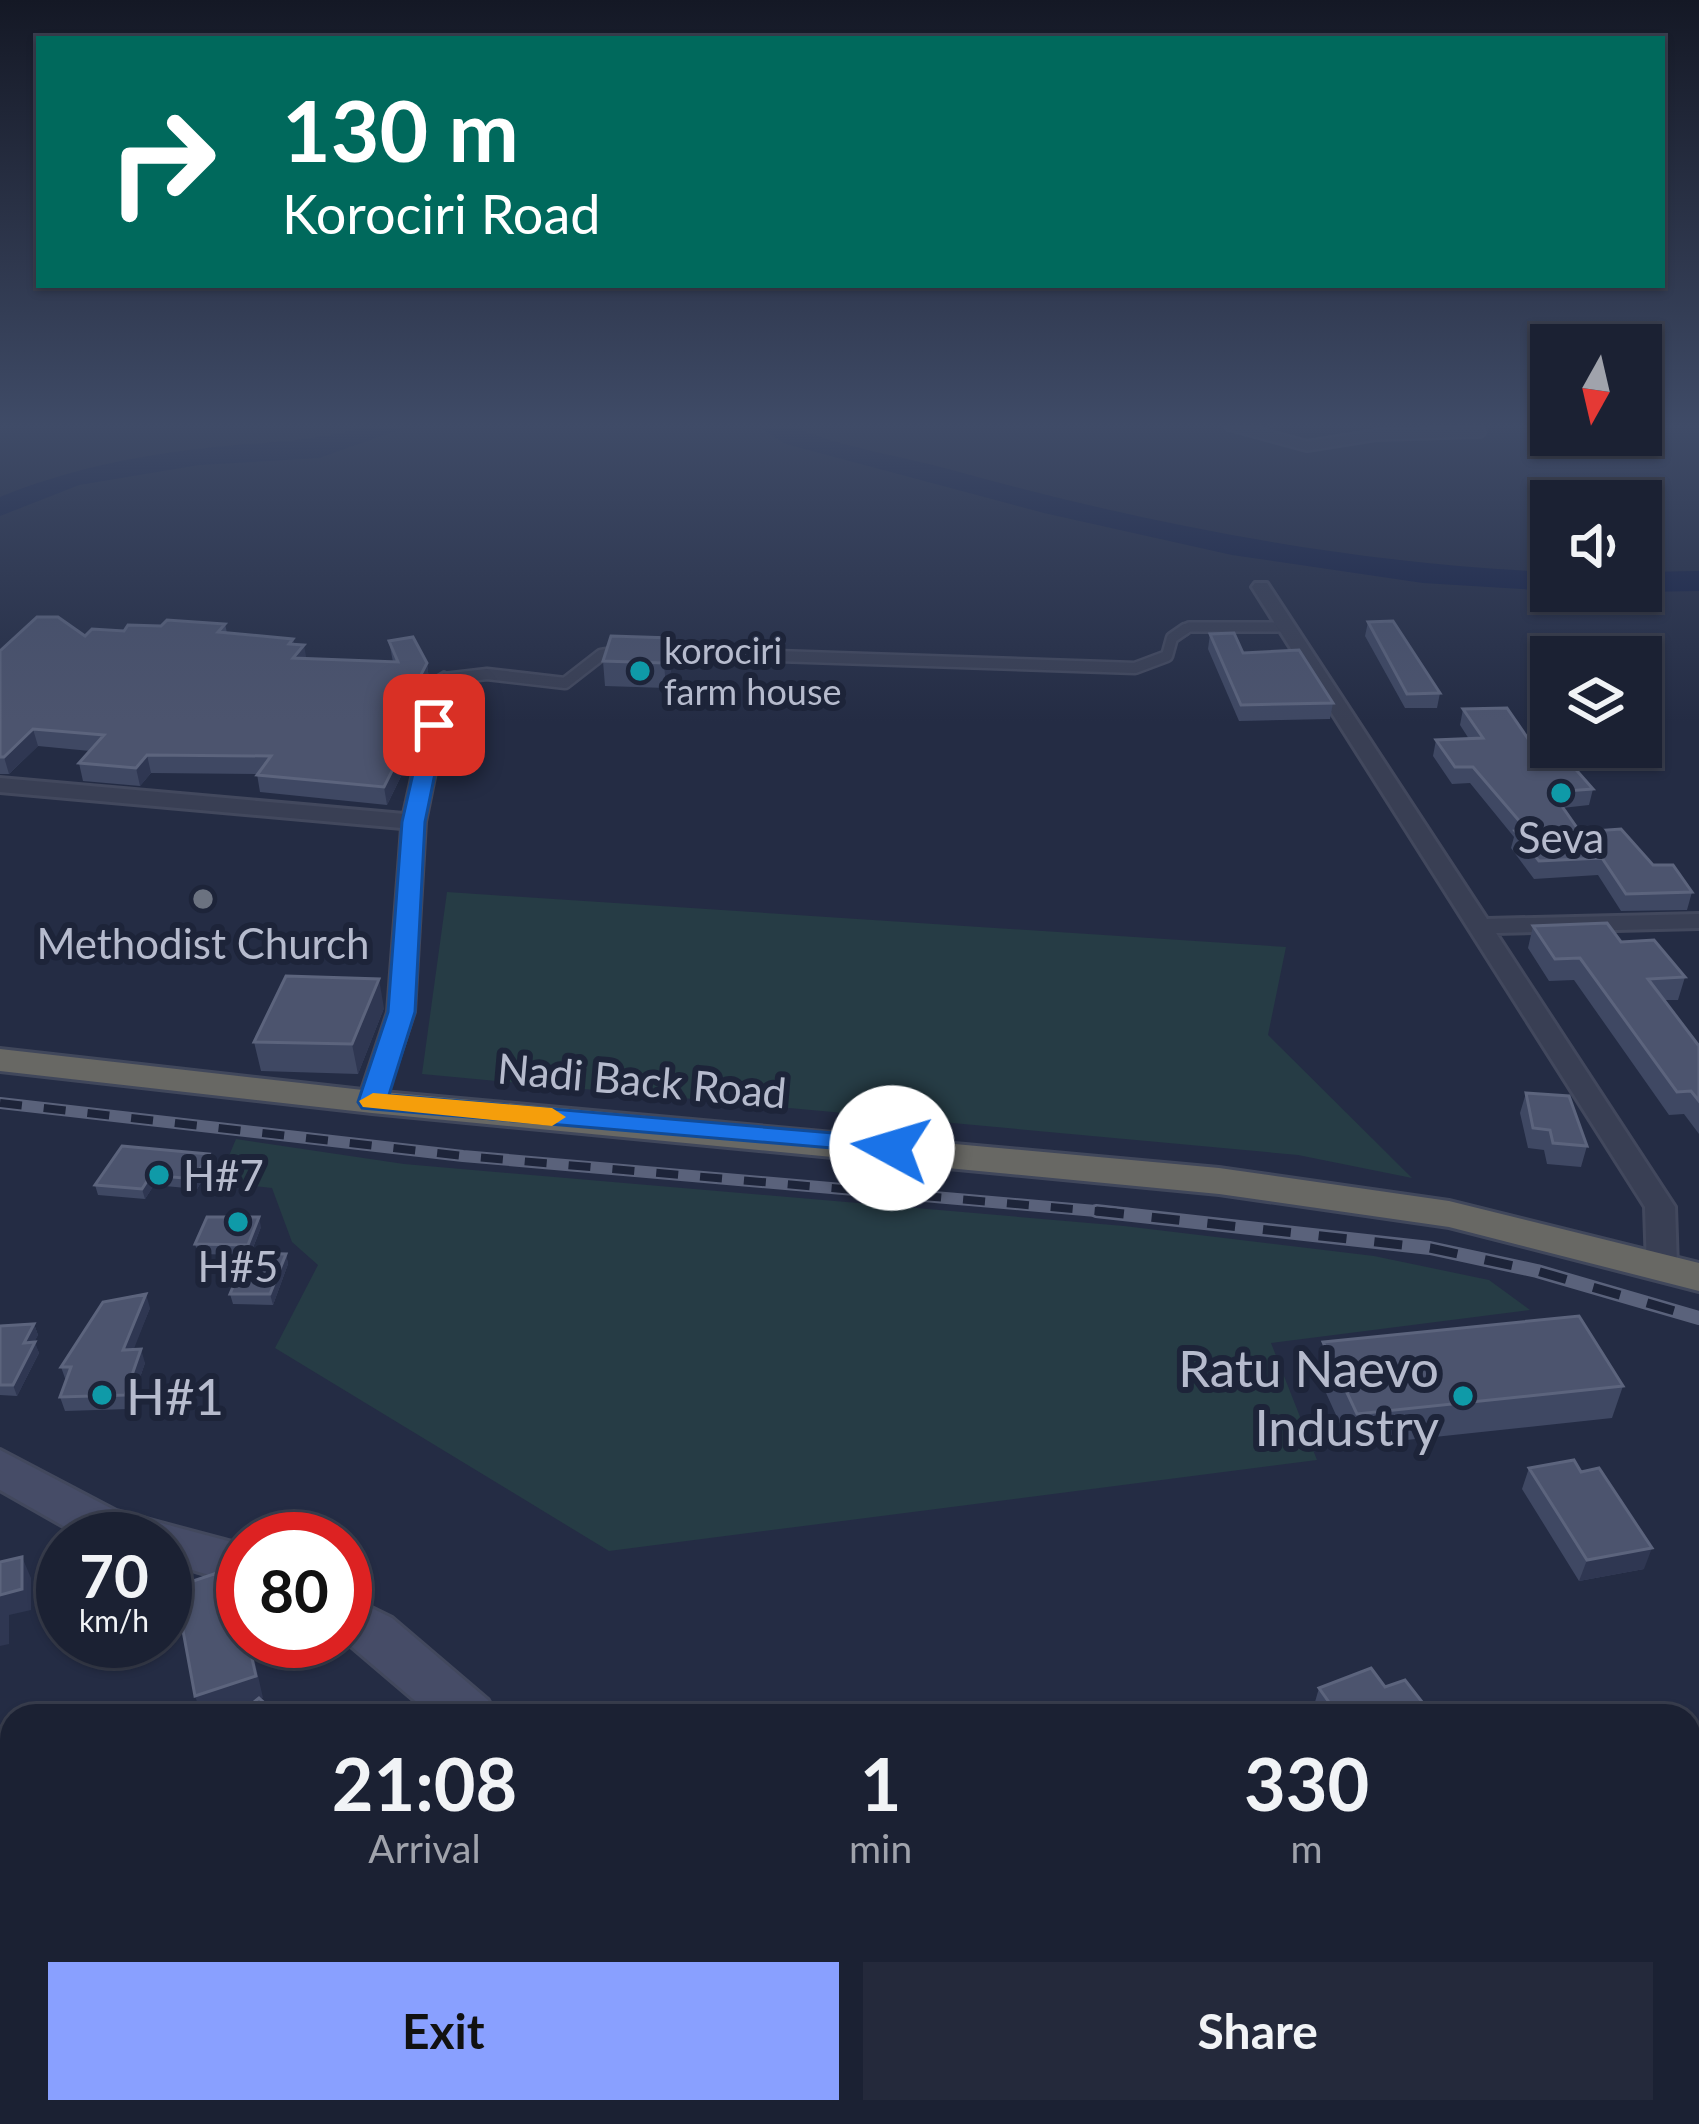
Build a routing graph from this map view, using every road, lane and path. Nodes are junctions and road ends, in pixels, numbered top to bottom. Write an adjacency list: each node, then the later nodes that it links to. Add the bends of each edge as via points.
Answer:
1 (1261, 587): 2 (street)
2 (1287, 627): 3 (lane, via 1189,627 1172,638 1167,656 1135,668 610,651 562,687 478,674); 7 (street)
3 (444, 679): 5 (street)
4 (0, 785): 5 (street)
5 (414, 822): 9 (street, via 401,1012)
6 (1699, 921): 7 (street)
7 (1482, 926): 10 (street, via 1660,1207)
8 (0, 1060): 9 (highway, Nadi Back Road)
9 (372, 1102): 10 (highway, Nadi Back Road, via 1219,1181 1449,1214)
10 (1661, 1267): 11 (highway, Nadi Back Road)
11 (1699, 1277)
12 (0, 1468): 13 (main road)
13 (78, 1512)
14 (372, 1632): 15 (main road)
15 (456, 1704)

